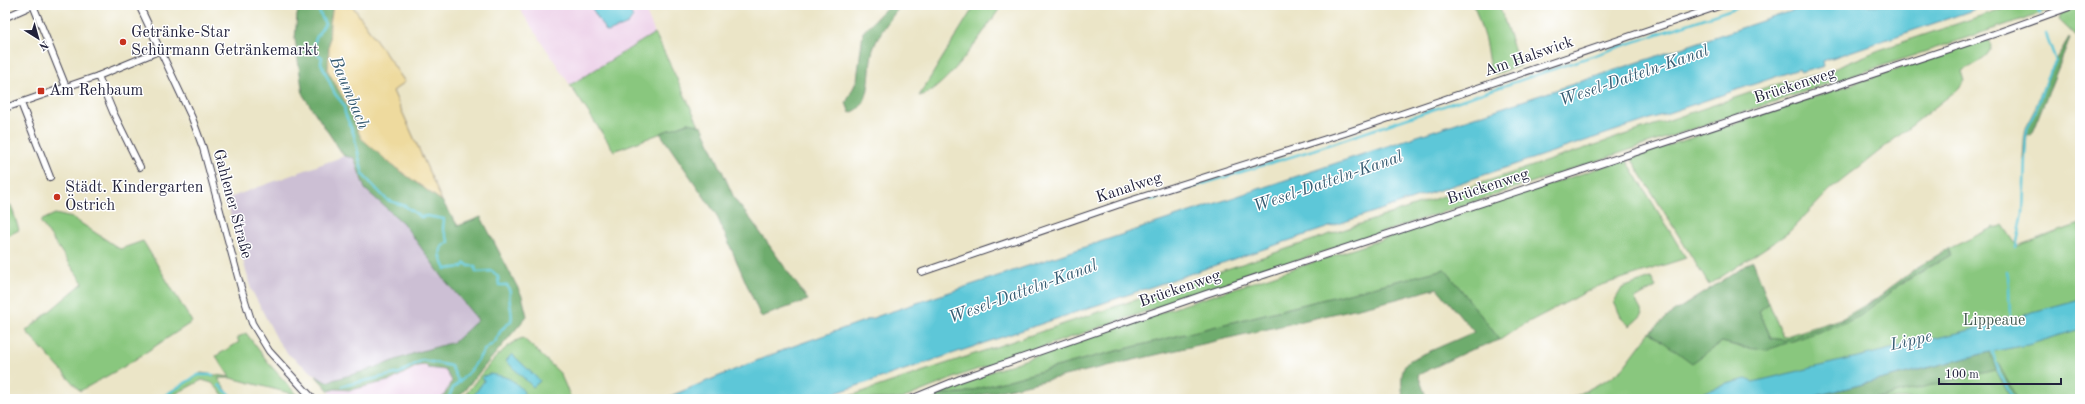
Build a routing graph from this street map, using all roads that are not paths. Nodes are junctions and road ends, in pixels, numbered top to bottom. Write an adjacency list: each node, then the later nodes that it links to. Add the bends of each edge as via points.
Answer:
1 (33, 5): 5 (street); 8 (street)
2 (139, 5): 6 (street, Gahlener Straße)
3 (1722, 5): 11 (street, Am Halswick)
4 (2075, 5): 16 (street, Brückenweg, via 1206,294 967,376)
5 (6, 17)
6 (161, 50): 7 (street); 15 (street, Gahlener Straße, via 204,148 240,288 252,323 269,351)
7 (98, 76): 8 (street); 12 (street, via 128,146)
8 (66, 87): 9 (street)
9 (21, 103): 10 (street); 13 (street)
10 (5, 108)
11 (1345, 133): 14 (street, Kanalweg, via 1123,203)
12 (140, 166)
13 (50, 177)
14 (922, 272)
15 (313, 399)
16 (911, 399)

